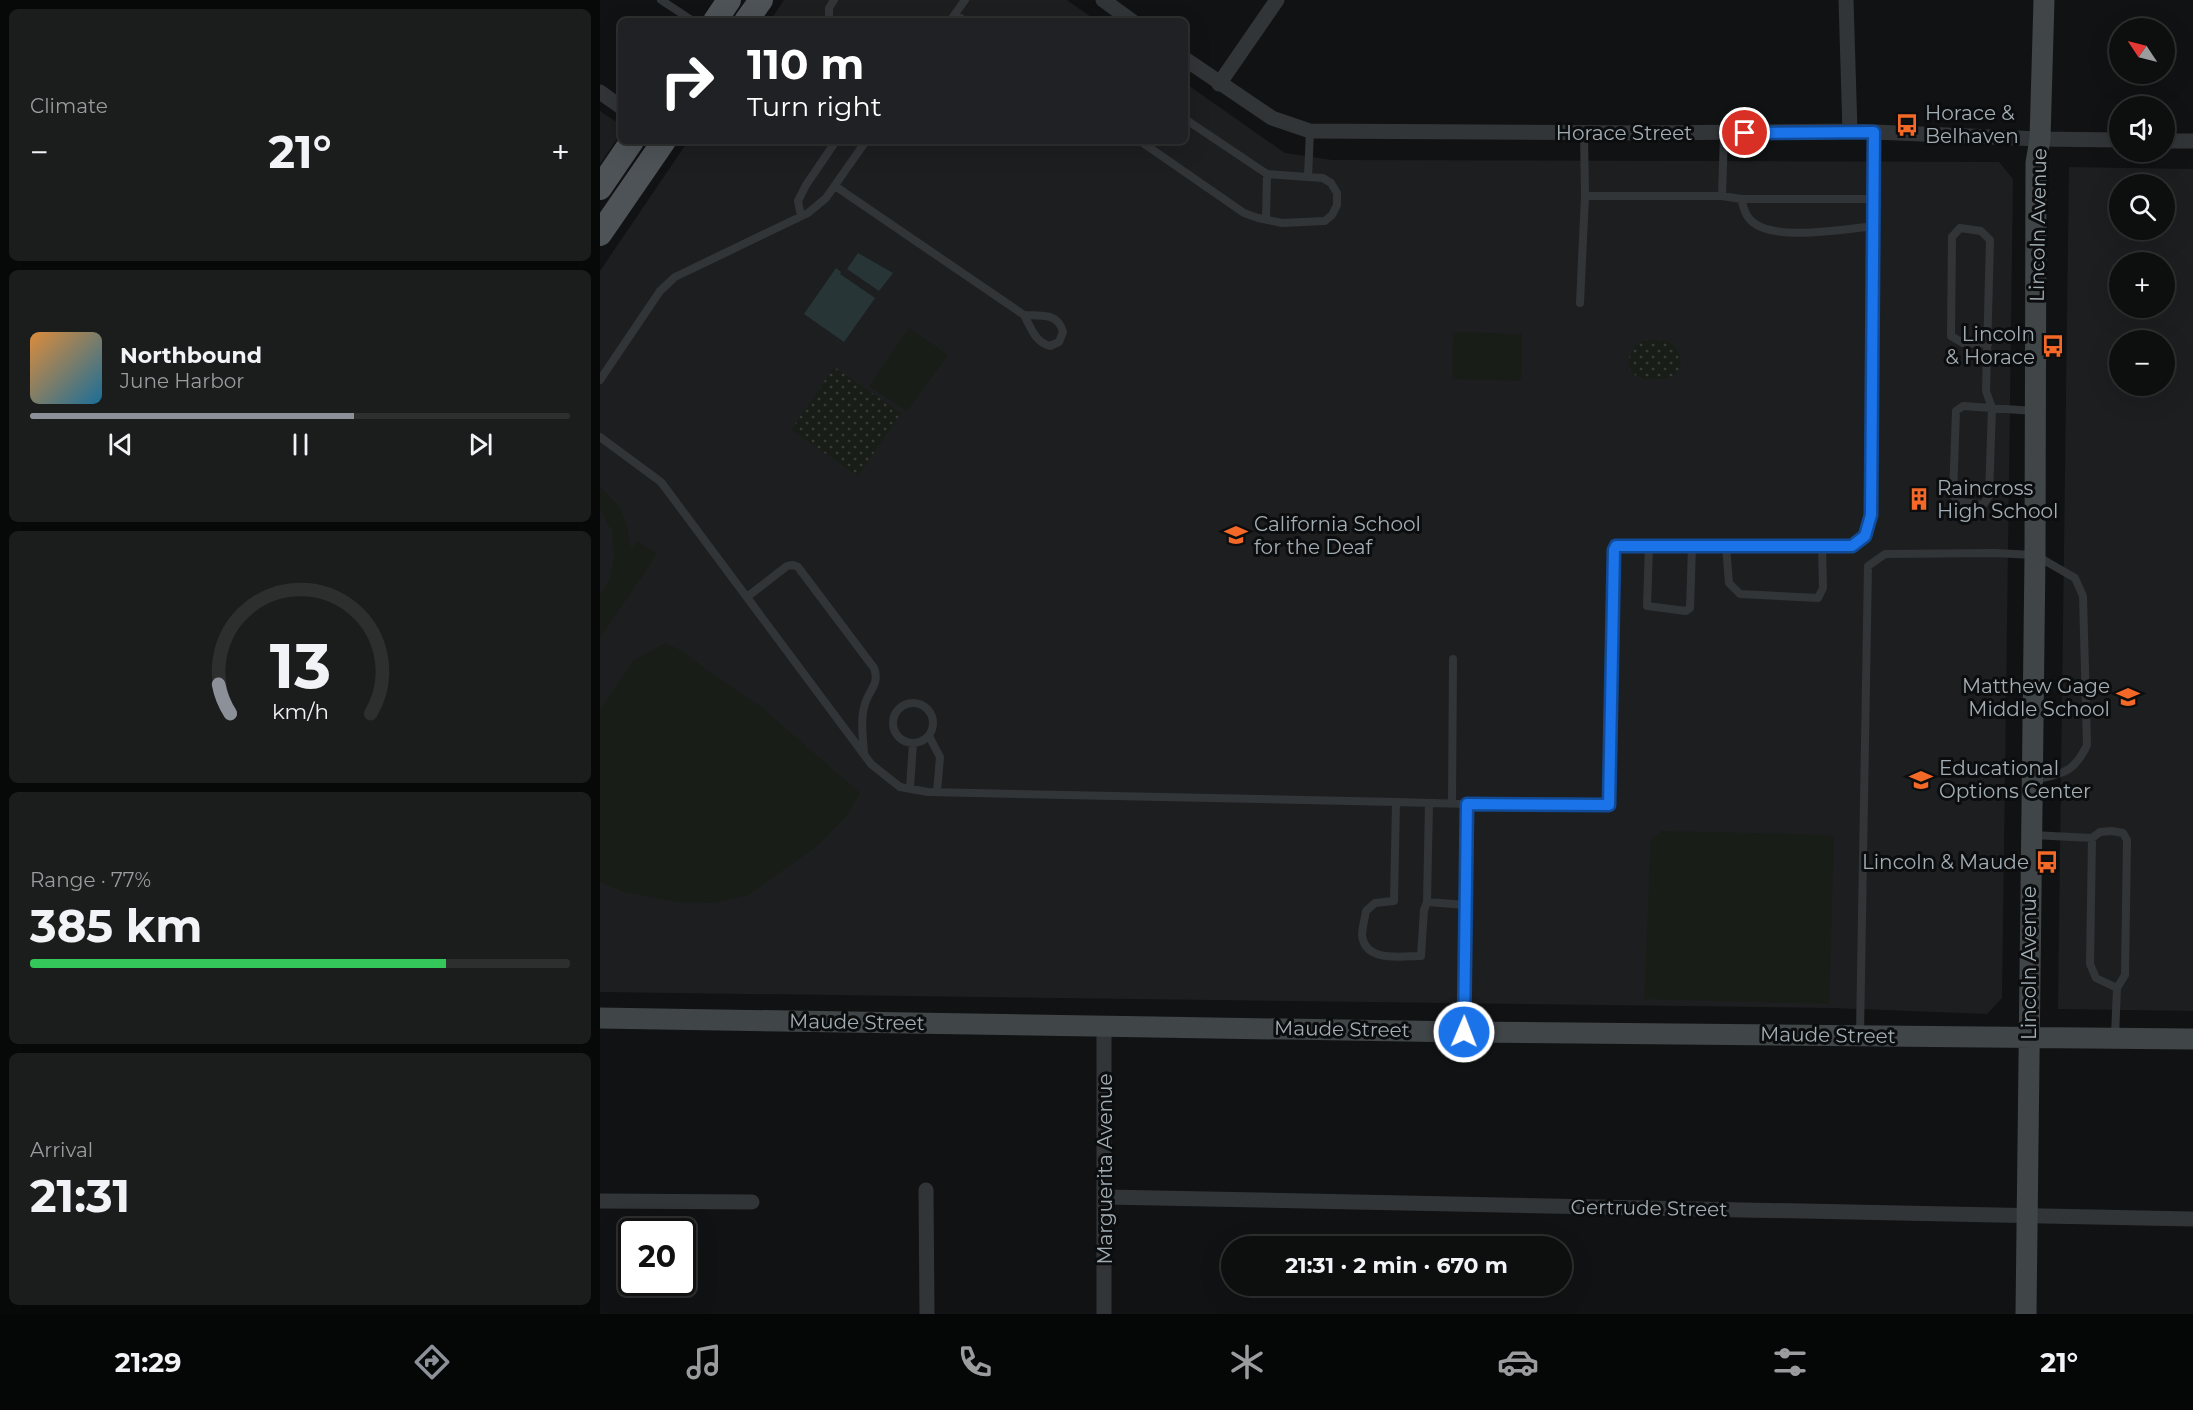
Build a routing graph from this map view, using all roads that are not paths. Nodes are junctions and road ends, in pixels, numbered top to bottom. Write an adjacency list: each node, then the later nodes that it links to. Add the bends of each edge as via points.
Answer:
1 (661, 0): 10 (lane)
2 (729, 0): 11 (main road)
3 (761, 0): 12 (main road)
4 (834, 0): 13 (lane)
5 (965, 0): 14 (lane)
6 (1103, 0): 15 (street)
7 (1277, 0): 17 (street)
8 (1846, 0): 22 (street)
9 (2044, 0): 26 (street, Lincoln Avenue)
10 (688, 18)
11 (717, 18)
12 (748, 18)
13 (829, 18)
14 (953, 18)
15 (1128, 18)
16 (1188, 61): 17 (street, Horace Street)
17 (1219, 84): 21 (street, Horace Street, via 1272,118)
18 (600, 92): 19 (street)
19 (618, 105)
20 (1188, 121): 35 (lane)
21 (1310, 131): 24 (street, Horace Street); 36 (lane)
22 (1850, 131): 23 (street, Horace Street); 25 (street, Horace Street)
23 (1874, 132): 26 (street, Horace Street); 42 (lane)
24 (1584, 133): 25 (street, Horace Street); 39 (lane)
25 (1724, 133): 40 (lane)
26 (2040, 139): 27 (street, Horace Street); 52 (street, Lincoln Avenue, via 2036,163)
27 (2109, 140)
28 (2175, 141): 29 (street)
29 (2193, 141)
30 (630, 144): 38 (main road)
31 (662, 144): 46 (main road)
32 (834, 144): 43 (lane, via 798,201)
33 (864, 144): 37 (lane)
34 (1144, 144): 44 (lane, via 1245,213)
35 (1267, 174): 36 (lane); 44 (lane)
36 (1308, 177): 44 (lane, via 1331,183 1337,193 1332,215 1325,221 1282,223)
37 (835, 186): 43 (lane, via 826,198); 48 (lane)
38 (600, 188)
39 (1585, 196): 40 (lane); 47 (lane)
40 (1722, 196): 41 (lane)
41 (1741, 199): 42 (lane); 45 (lane, via 1747,216 1764,229 1786,232)
42 (1874, 199): 45 (lane)
43 (801, 216): 50 (lane, via 675,277 660,291)
44 (1266, 219)
45 (1874, 226): 57 (lane, via 1871,515 1865,536 1852,546)
46 (600, 234)
47 (1580, 303)
48 (1024, 315): 48 (lane, via 1042,344 1059,342 1061,322)
49 (1988, 344): 49 (lane, via 1990,240 1981,231 1960,228 1952,237 1951,336 1963,343); 51 (lane, via 1986,392)
50 (600, 380)
51 (1992, 408): 51 (lane, via 1963,406 1956,411 1953,496 1962,502 1983,505 1989,496); 52 (lane)
52 (2036, 411): 58 (street, Lincoln Avenue)
53 (600, 437): 59 (lane, via 661,482)
54 (1649, 546): 55 (lane); 55 (lane, via 1647,606 1686,611 1690,608); 70 (lane, via 1616,546 1614,550 1609,805)
55 (1692, 546): 56 (lane)
56 (1726, 546): 57 (lane); 57 (lane, via 1729,583 1740,594 1818,598 1823,588)
57 (1822, 546)
58 (2035, 555): 64 (street, Lincoln Avenue); 64 (lane, via 2075,578 2083,596 2087,745 2079,762 2066,773); 79 (lane, via 1885,554 1868,566)
59 (747, 597): 63 (lane); 63 (lane, via 793,565 846,631 876,674 875,686 864,705)
60 (1453, 659): 69 (lane)
61 (929, 736): 62 (lane); 62 (lane, via 933,723 928,711 917,704 904,705 895,715 893,728 901,739); 66 (lane, via 940,757)
62 (913, 743): 65 (lane)
63 (864, 754): 65 (lane, via 888,778)
64 (2031, 782): 71 (street, Lincoln Avenue)
65 (910, 789): 66 (lane)
66 (938, 792): 67 (lane)
67 (1396, 802): 68 (lane); 73 (lane, via 1394,901 1376,903 1365,911 1362,935 1367,949 1375,955 1421,956)
68 (1429, 803): 69 (lane); 73 (lane)
69 (1452, 803): 70 (lane)
70 (1467, 804): 74 (lane)
71 (2030, 835): 72 (lane); 80 (street, Lincoln Avenue)
72 (2092, 838): 75 (lane, via 2090,964 2096,978); 75 (lane, via 2100,832 2112,831 2123,833 2127,840 2125,975)
73 (1427, 902): 74 (lane)
74 (1466, 904): 78 (lane)
75 (2117, 987): 81 (lane)
76 (600, 1018): 77 (street, Maude Street)
77 (1104, 1025): 78 (street, Maude Street); 84 (street, Marguerita Avenue)
78 (1464, 1032): 79 (street, Maude Street)
79 (1860, 1035): 80 (street, Maude Street)
80 (2029, 1037): 81 (street, Maude Street); 87 (street, Lincoln Avenue)
81 (2115, 1038): 82 (street, Maude Street)
82 (2193, 1039)
83 (926, 1190): 89 (street)
84 (1106, 1197): 87 (street, Gertrude Street); 90 (street, Marguerita Avenue)
85 (600, 1201): 86 (street)
86 (752, 1202)
87 (2027, 1216): 88 (street, Gertrude Street); 91 (street, Lincoln Avenue)
88 (2193, 1219)
89 (927, 1314)
90 (1104, 1314)
91 (2026, 1314)

